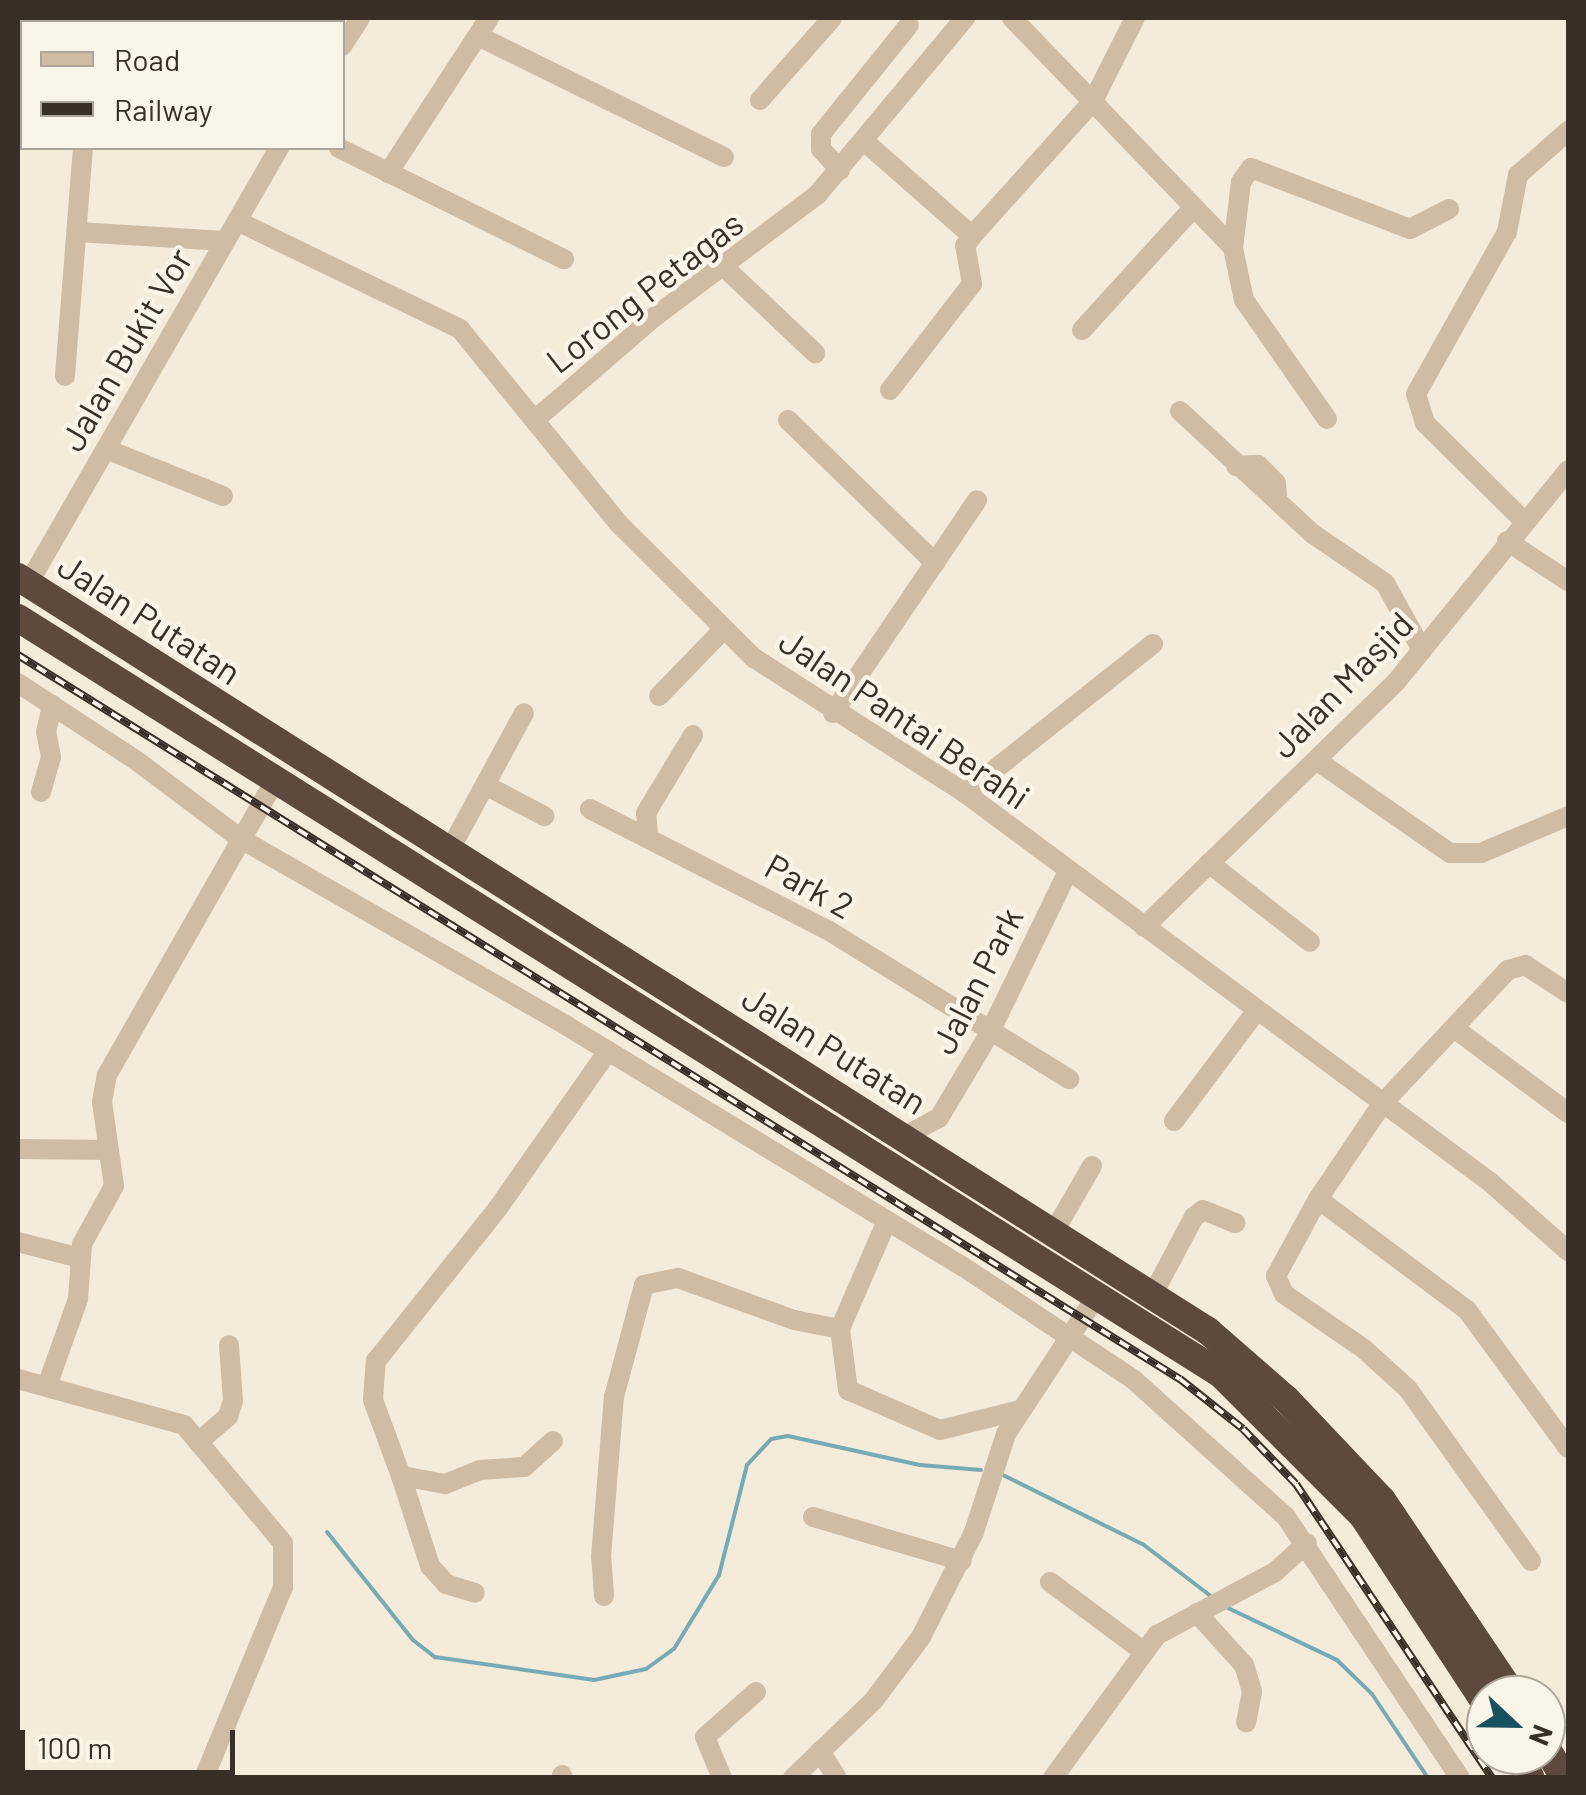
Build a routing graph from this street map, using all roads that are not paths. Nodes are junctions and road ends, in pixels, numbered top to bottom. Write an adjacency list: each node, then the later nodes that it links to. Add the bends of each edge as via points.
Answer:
1 (360, 18): 8 (street)
2 (832, 18): 10 (street)
3 (964, 18): 9 (street, Lorong Petagas)
4 (1012, 18): 11 (street)
5 (1135, 18): 11 (street)
6 (905, 21): 9 (street); 18 (street, via 821,134 821,149)
7 (483, 27): 17 (street); 19 (street)
8 (345, 41)
9 (938, 48): 13 (street, Lorong Petagas)
10 (760, 100)
11 (1093, 101): 20 (street); 24 (street)
12 (1568, 131): 41 (street, via 1518,175 1513,214 1416,394 1424,422)
13 (864, 141): 18 (street, Lorong Petagas); 24 (street)
14 (83, 150): 23 (street)
15 (278, 150): 22 (street, Jalan Bukit Vor)
16 (343, 150): 19 (street)
17 (724, 157)
18 (840, 170): 28 (street, Lorong Petagas, via 794,216)
19 (388, 173): 27 (street)
20 (1192, 209): 26 (street); 29 (street)
21 (1449, 209): 26 (street, via 1410,229 1251,168 1241,182)
22 (237, 221): 25 (street, Jalan Bukit Vor); 34 (street, Jalan Pantai Berahi, via 460,329)
23 (78, 232): 25 (street); 31 (street)
24 (972, 236): 32 (street, via 965,246 972,284)
25 (225, 241): 37 (street, Jalan Bukit Vor)
26 (1234, 248): 36 (street, via 1252,316)
27 (564, 258)
28 (723, 266): 30 (street); 34 (street, Lorong Petagas)
29 (1082, 330)
30 (814, 352)
31 (65, 376)
32 (890, 390)
33 (1180, 410): 49 (street, via 1236,466 1258,466 1279,488 1276,502 1385,583)
34 (536, 419): 47 (street, Jalan Pantai Berahi, via 618,523)
35 (788, 420): 43 (street)
36 (1327, 420)
37 (106, 449): 39 (street); 45 (street, Jalan Bukit Vor)
38 (1568, 470): 41 (street, Jalan Masjid)
39 (223, 496)
40 (978, 500): 43 (street)
41 (1525, 522): 42 (street, Jalan Masjid)
42 (1508, 542): 44 (street); 49 (street, Jalan Masjid)
43 (935, 563): 54 (street)
44 (1568, 580)
45 (23, 581): 60 (highway, Jalan Putatan)
46 (18, 618): 57 (highway, Jalan Putatan)
47 (722, 631): 51 (street); 54 (street, Jalan Pantai Berahi)
48 (1153, 644): 61 (street)
49 (1422, 650): 56 (street, Jalan Masjid)
50 (18, 684): 52 (street)
51 (658, 696)
52 (52, 705): 59 (street, via 46,732 51,757); 67 (street)
53 (524, 713): 58 (street)
54 (833, 713): 61 (street, Jalan Pantai Berahi)
55 (693, 735): 66 (street, via 646,813)
56 (1316, 760): 64 (street, via 1419,838 1450,853 1481,853); 69 (street, Jalan Masjid)
57 (274, 784): 65 (highway, Jalan Putatan); 67 (street)
58 (484, 785): 63 (street); 68 (street)
59 (41, 792)
60 (354, 793): 65 (highway); 68 (highway, Jalan Putatan)
61 (965, 793): 70 (street, Jalan Pantai Berahi)
62 (590, 810): 66 (street, Park 2)
63 (544, 816)
64 (1568, 816)
65 (337, 822): 95 (highway, Jalan Putatan)
66 (648, 834): 76 (street, Park 2, via 826,929)
67 (240, 840): 77 (street); 85 (street, via 106,1074)
68 (448, 853): 83 (highway, Jalan Putatan)
69 (1209, 863): 71 (street, Jalan Masjid); 72 (street)
70 (1068, 871): 71 (street, Jalan Pantai Berahi); 76 (street, Jalan Park)
71 (1144, 927): 74 (street, Jalan Pantai Berahi)
72 (1310, 942)
73 (1568, 993): 75 (street, via 1518,964)
74 (1256, 1010): 79 (street, Jalan Pantai Berahi); 82 (street)
75 (1454, 1028): 79 (street); 80 (street)
76 (989, 1034): 78 (street, Park 2); 81 (street, Jalan Park)
77 (608, 1051): 89 (street); 106 (street, via 498,1208 376,1361 373,1400)
78 (1069, 1079)
79 (1382, 1104): 88 (street); 93 (street, Jalan Pantai Berahi, via 1508,1196)
80 (1568, 1114)
81 (938, 1118): 83 (street); 86 (street)
82 (1174, 1121)
83 (904, 1136): 86 (highway, Jalan Putatan)
84 (18, 1149): 85 (street)
85 (108, 1150): 94 (street, via 111,1200 90,1225)
86 (938, 1156): 91 (highway, Jalan Putatan)
87 (1092, 1166): 91 (street)
88 (1318, 1199): 105 (street, via 1467,1310); 110 (street, via 1278,1270 1278,1288 1395,1376)
89 (886, 1223): 97 (street); 98 (street)
90 (1236, 1223): 96 (street, via 1203,1210 1194,1217)
91 (1055, 1230): 96 (highway, Jalan Putatan)
92 (18, 1242): 94 (street)
93 (1568, 1251)
94 (80, 1258): 101 (street, via 78,1298)
95 (1098, 1294): 98 (street); 116 (highway, Jalan Putatan, via 1221,1374 1323,1470 1386,1545)
96 (1153, 1294): 117 (highway, Jalan Putatan, via 1248,1365 1372,1488)
97 (840, 1329): 102 (street, via 848,1390 888,1412 940,1430); 113 (street, via 794,1320 678,1278 644,1285 614,1397 600,1557)
98 (1067, 1340): 102 (street); 108 (street, via 1168,1407)
99 (229, 1346): 103 (street, via 234,1401 228,1416)
100 (18, 1379): 101 (street)
101 (47, 1386): 103 (street, via 176,1422)
102 (1020, 1410): 109 (street)
103 (202, 1439): 121 (street, via 268,1518 287,1563 284,1587)
104 (553, 1441): 106 (street, via 524,1468 480,1470 445,1484)
105 (1568, 1448)
106 (402, 1476): 112 (street, via 437,1577)
107 (813, 1516): 109 (street)
108 (1307, 1543): 114 (street, via 1275,1572); 126 (street)
109 (962, 1561): 120 (street, via 900,1668)
110 (1530, 1561)
111 (1050, 1582): 115 (street)
112 (475, 1593)
113 (604, 1596)
114 (1197, 1613): 115 (street, via 1166,1626); 119 (street, via 1244,1665 1252,1692)
115 (1143, 1651): 125 (street)
116 (1468, 1675)
117 (1498, 1675)
118 (756, 1692): 122 (street, via 705,1737)
119 (1246, 1722)
120 (820, 1752): 123 (street); 124 (street)
121 (204, 1778)
122 (722, 1778)
123 (793, 1778)
124 (837, 1778)
125 (1053, 1778)
126 (1460, 1778)

